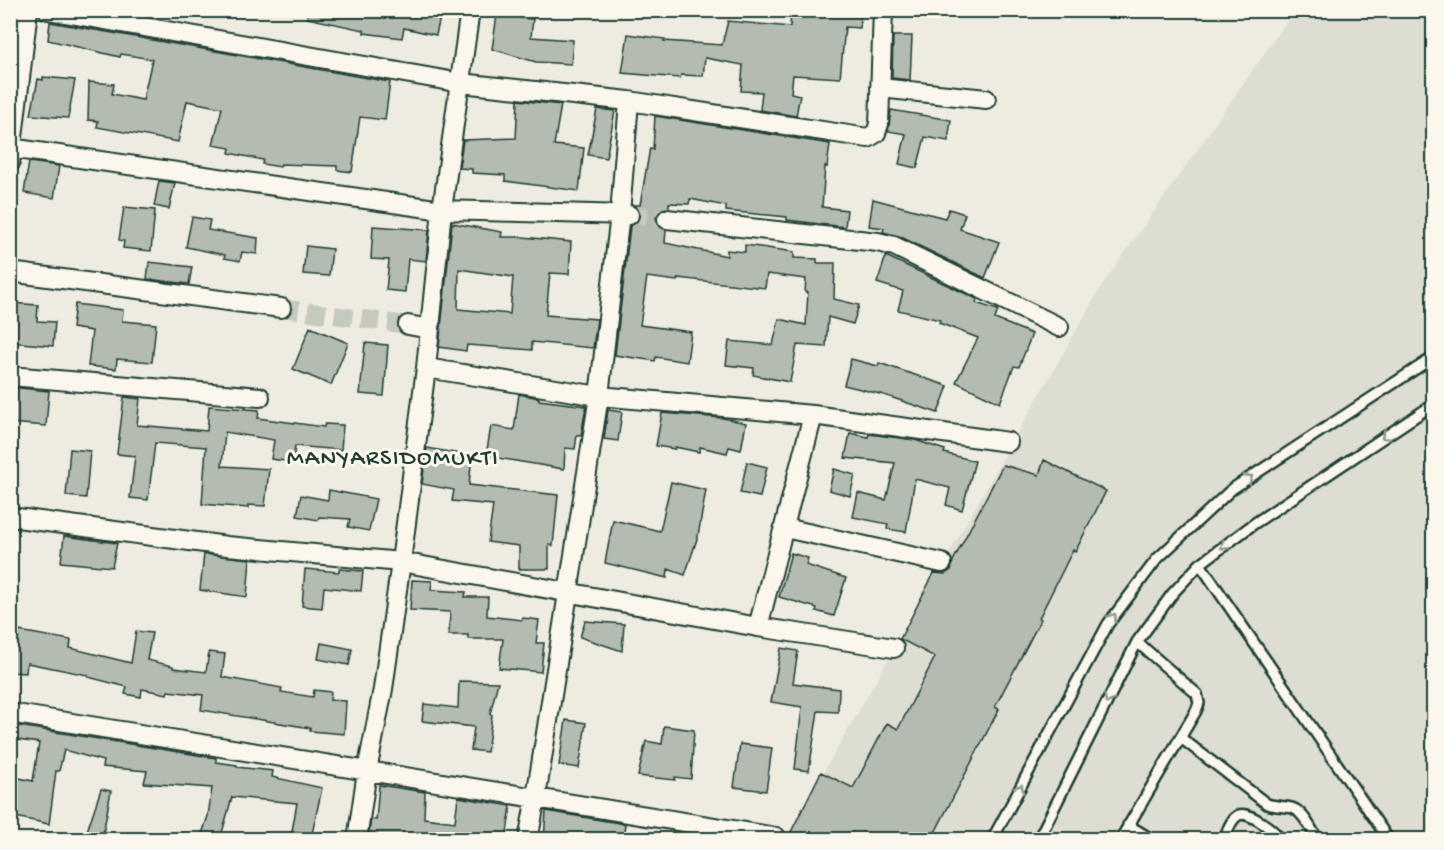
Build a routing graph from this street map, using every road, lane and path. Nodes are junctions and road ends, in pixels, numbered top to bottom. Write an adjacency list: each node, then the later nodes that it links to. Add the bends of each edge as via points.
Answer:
1 (28, 10): 9 (street)
2 (48, 10): 5 (street)
3 (470, 10): 5 (street)
4 (884, 10): 6 (street)
5 (461, 83): 8 (street); 10 (street)
6 (880, 88): 7 (street); 8 (street, via 879,124 876,133 868,138)
7 (986, 99)
8 (629, 101): 11 (street)
9 (11, 153): 10 (street)
10 (442, 210): 11 (street); 17 (street)
11 (624, 214): 21 (street)
12 (668, 219): 16 (street, via 894,246)
13 (10, 272): 14 (street)
14 (281, 308)
15 (408, 325): 17 (street)
16 (1059, 327)
17 (430, 329): 19 (street)
18 (1434, 357): 43 (lane, one-way to 18, via 1108,624 1157,559 1232,489)
19 (426, 368): 21 (street); 28 (street)
20 (10, 376): 22 (street)
21 (599, 396): 24 (street); 31 (street)
22 (260, 397)
23 (1434, 404): 30 (lane, one-way to 30)
24 (813, 415): 25 (street); 27 (street)
25 (1008, 442)
26 (10, 517): 28 (street, via 249,549)
27 (785, 528): 29 (street); 32 (street)
28 (401, 562): 31 (street); 37 (street)
29 (942, 563)
30 (1200, 564): 33 (lane); 50 (lane)
31 (568, 592): 32 (street); 38 (street)
32 (758, 627): 34 (street)
33 (1137, 642): 36 (lane, via 1199,698); 44 (lane, one-way to 44)
34 (894, 648)
35 (10, 713): 37 (street)
36 (1180, 738): 39 (lane); 49 (lane, via 1267,804 1298,810)
37 (367, 771): 38 (street); 41 (street)
38 (536, 797): 40 (street); 42 (street)
39 (1128, 825): 45 (lane); 46 (lane)
40 (776, 837)
41 (357, 840)
42 (528, 840)
43 (992, 840)
44 (1038, 840)
45 (1120, 840)
46 (1153, 840)
47 (1224, 840): 48 (lane, via 1234,819 1246,814 1276,832)
48 (1280, 840)
49 (1318, 840)
50 (1389, 840)

